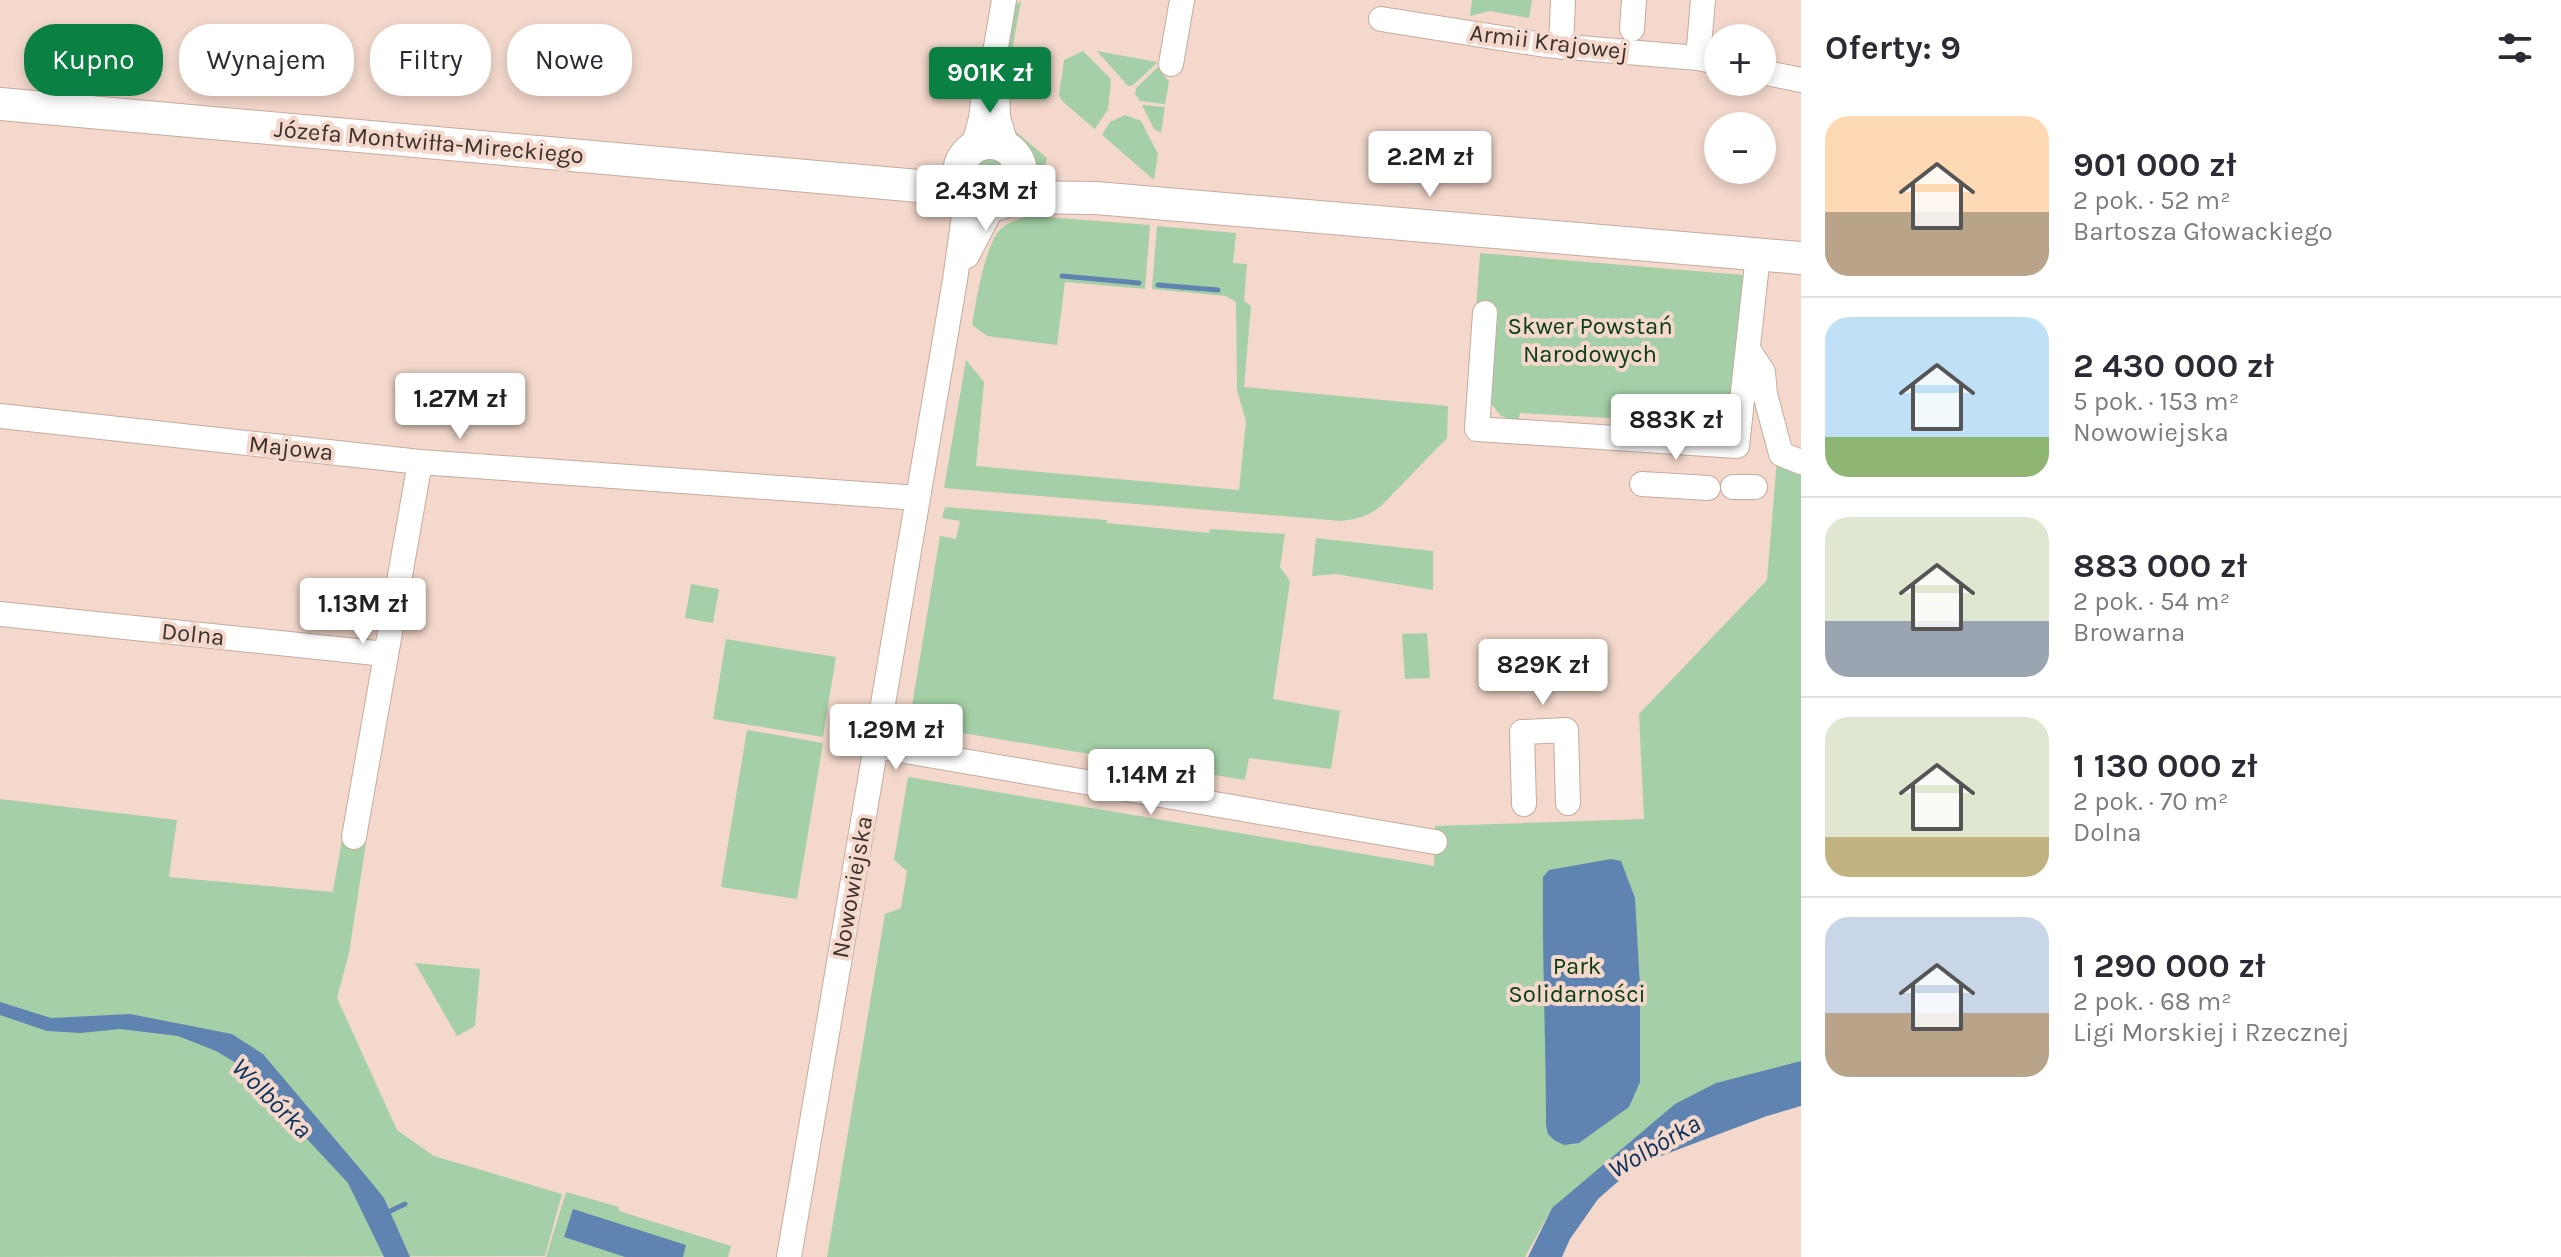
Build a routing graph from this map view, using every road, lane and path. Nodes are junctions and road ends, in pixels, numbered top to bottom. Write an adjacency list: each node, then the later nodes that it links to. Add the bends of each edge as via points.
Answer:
1 (1004, 0): 11 (street)
2 (1182, 0): 12 (street)
3 (1563, 0): 9 (street)
4 (1634, 0): 8 (street)
5 (1703, 0): 7 (street)
6 (1381, 19): 9 (street, Armii Krajowej)
7 (1705, 24)
8 (1632, 29)
9 (1561, 47): 10 (street, Armii Krajowej)
10 (1704, 60)
11 (993, 64): 16 (street, via 998,117); 17 (street, Nowowiejska, via 978,135)
12 (1171, 64)
13 (1776, 75): 14 (street)
14 (1801, 80)
15 (0, 104): 17 (main road, Józefa Montwiłła-Mireckiego, via 900,186)
16 (1014, 157): 17 (main road, via 1020,183); 17 (main road, via 986,143); 18 (main road, via 1045,180)
17 (978, 183): 18 (main road); 28 (street, Nowowiejska, via 955,280)
18 (1096, 198): 19 (main road)
19 (1758, 255): 20 (main road); 22 (street)
20 (1801, 258)
21 (1485, 313): 22 (street, via 1477,429 1737,446)
22 (1748, 349): 25 (street, via 1763,372 1781,454)
23 (0, 416): 24 (street, Majowa)
24 (420, 462): 28 (street, Majowa); 30 (street)
25 (1801, 462)
26 (1642, 484): 27 (street)
27 (1708, 488)
28 (918, 498): 31 (street, Nowowiejska)
29 (0, 614): 30 (street, Dolna)
30 (385, 654): 34 (street)
31 (876, 746): 35 (street); 36 (street, Nowowiejska)
32 (1568, 803): 33 (street, via 1566,730 1522,732)
33 (1524, 804)
34 (354, 837)
35 (1435, 842)
36 (789, 1257)

